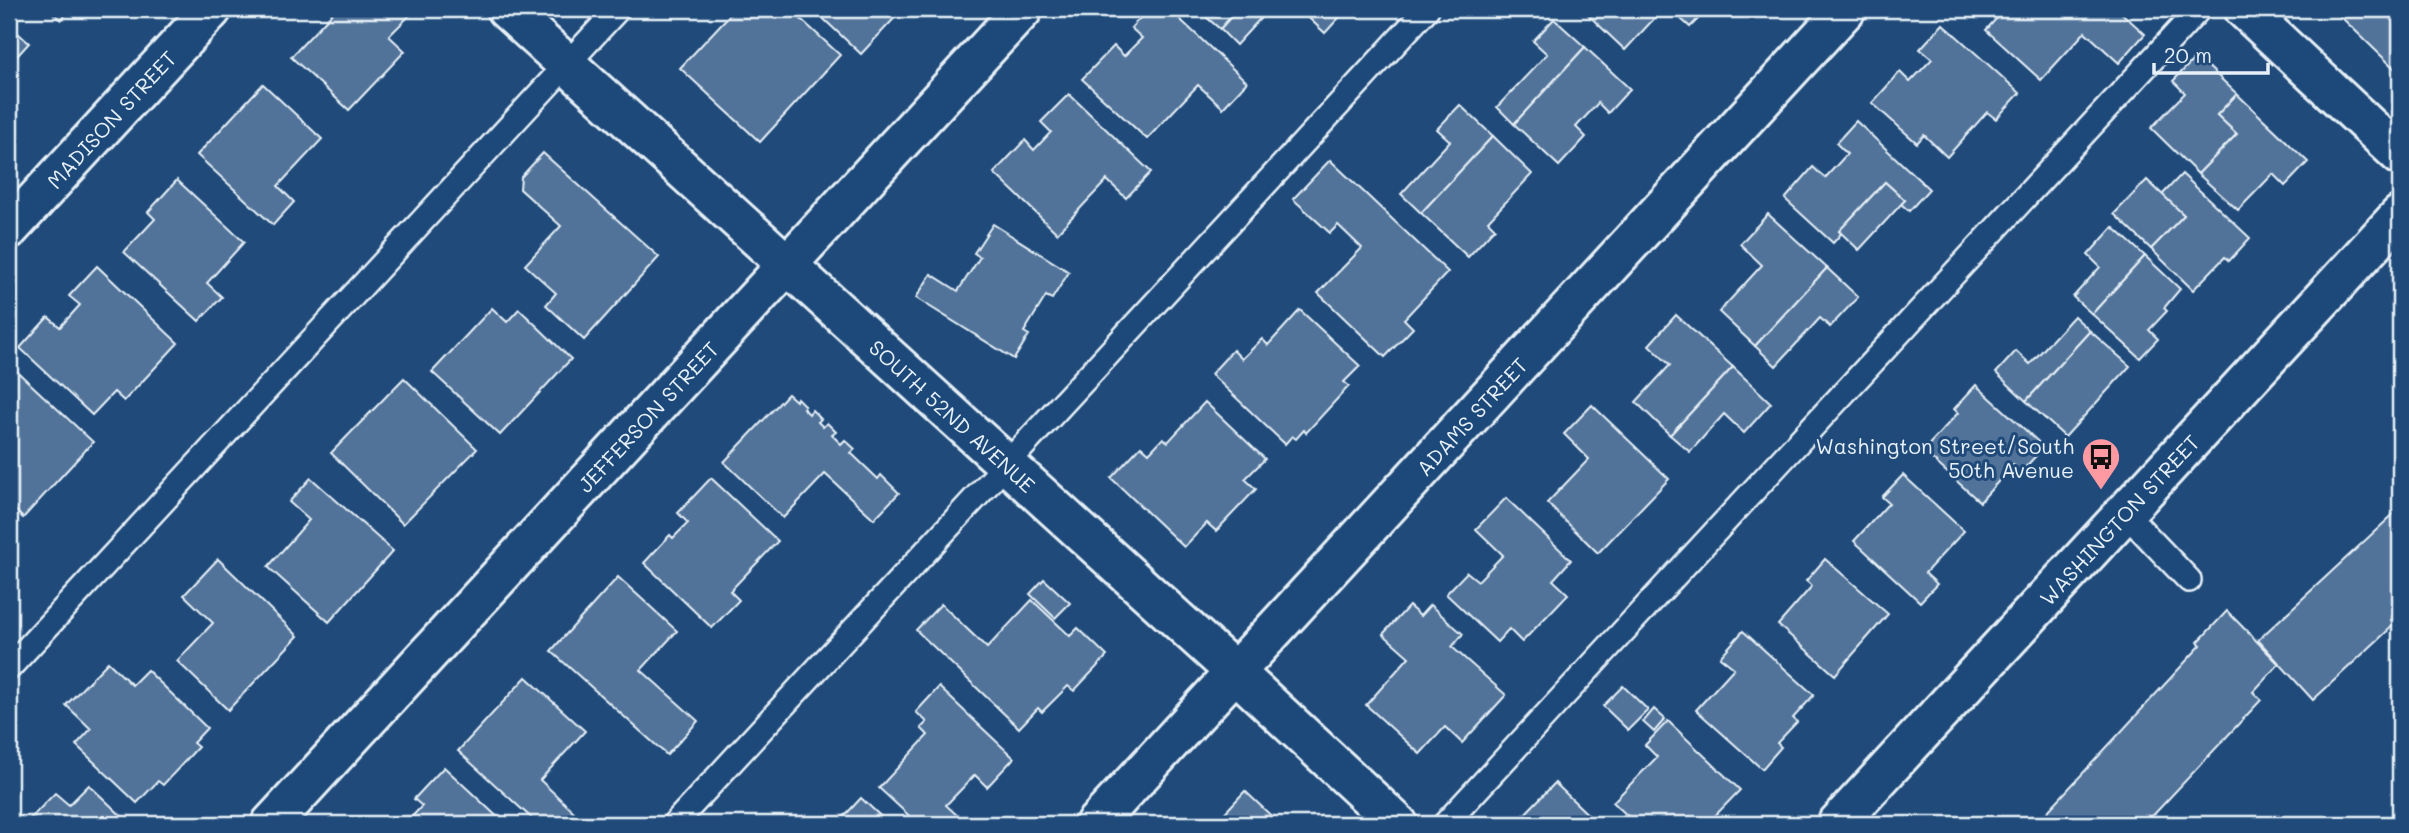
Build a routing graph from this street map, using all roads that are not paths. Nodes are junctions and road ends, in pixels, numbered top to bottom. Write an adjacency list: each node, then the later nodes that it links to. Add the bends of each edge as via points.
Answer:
1 (212, 9): 12 (street, MADISON STREET)
2 (506, 9): 9 (street, SOUTH 52ND AVENUE)
3 (618, 9): 9 (lane)
4 (1023, 9): 13 (street, JEFFERSON STREET)
5 (1427, 9): 14 (lane)
6 (1846, 9): 18 (street, ADAMS STREET)
7 (2199, 9): 23 (lane)
8 (2244, 9): 10 (street)
9 (567, 64): 13 (street, SOUTH 52ND AVENUE); 17 (lane)
10 (2400, 155)
11 (2400, 215): 15 (street, WASHINGTON STREET)
12 (9, 229)
13 (786, 263): 14 (street, SOUTH 52ND AVENUE); 19 (street, JEFFERSON STREET)
14 (1008, 465): 18 (street, SOUTH 52ND AVENUE); 20 (lane)
15 (2125, 513): 16 (lane); 24 (street, WASHINGTON STREET)
16 (2189, 580)
17 (9, 668)
18 (1235, 672): 21 (street, ADAMS STREET); 22 (street, SOUTH 52ND AVENUE)
19 (271, 824)
20 (674, 824)
21 (1095, 824)
22 (1398, 824)
23 (1445, 824)
24 (1837, 824)

